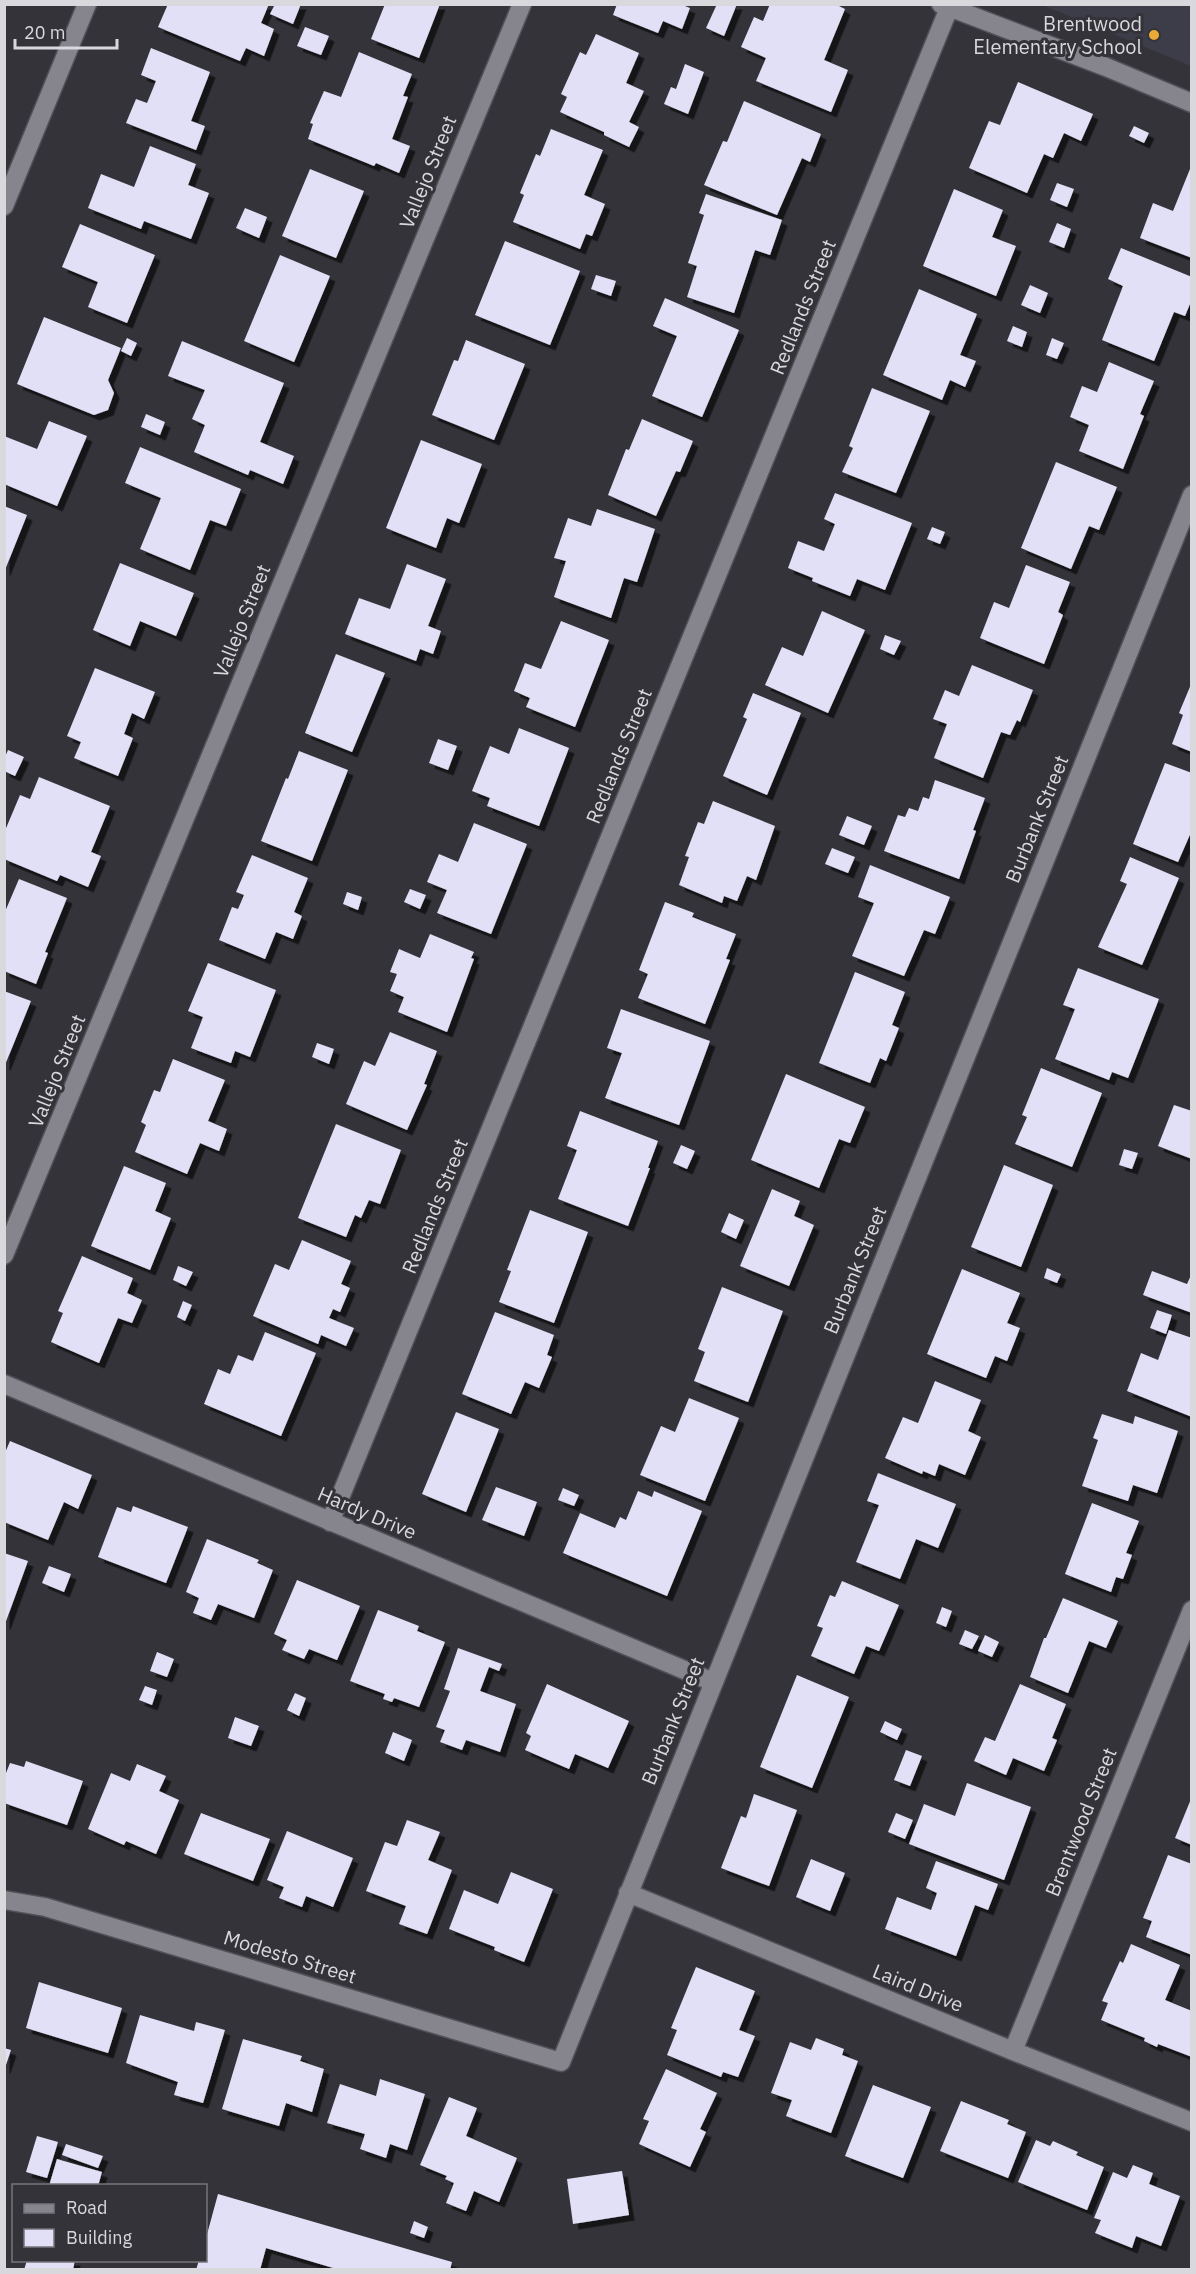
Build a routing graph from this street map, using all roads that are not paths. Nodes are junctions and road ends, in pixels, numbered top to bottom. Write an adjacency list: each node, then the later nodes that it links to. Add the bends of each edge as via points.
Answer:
1 (87, 4): 5 (street)
2 (522, 4): 7 (street, Vallejo Street)
3 (945, 6): 4 (street); 9 (street, Redlands Street)
4 (1191, 103)
5 (4, 206)
6 (1191, 495): 11 (street, Burbank Street)
7 (4, 1256)
8 (4, 1384): 9 (street, Hardy Drive)
9 (330, 1522): 11 (street, Hardy Drive)
10 (1191, 1610): 14 (street, Brentwood Street)
11 (713, 1682): 12 (street, Burbank Street)
12 (628, 1893): 14 (street, Laird Drive); 15 (street, Burbank Street)
13 (4, 1900): 15 (street, Modesto Street, via 45,1907)
14 (1013, 2051): 16 (street, Laird Drive)
15 (561, 2062)
16 (1191, 2122)

